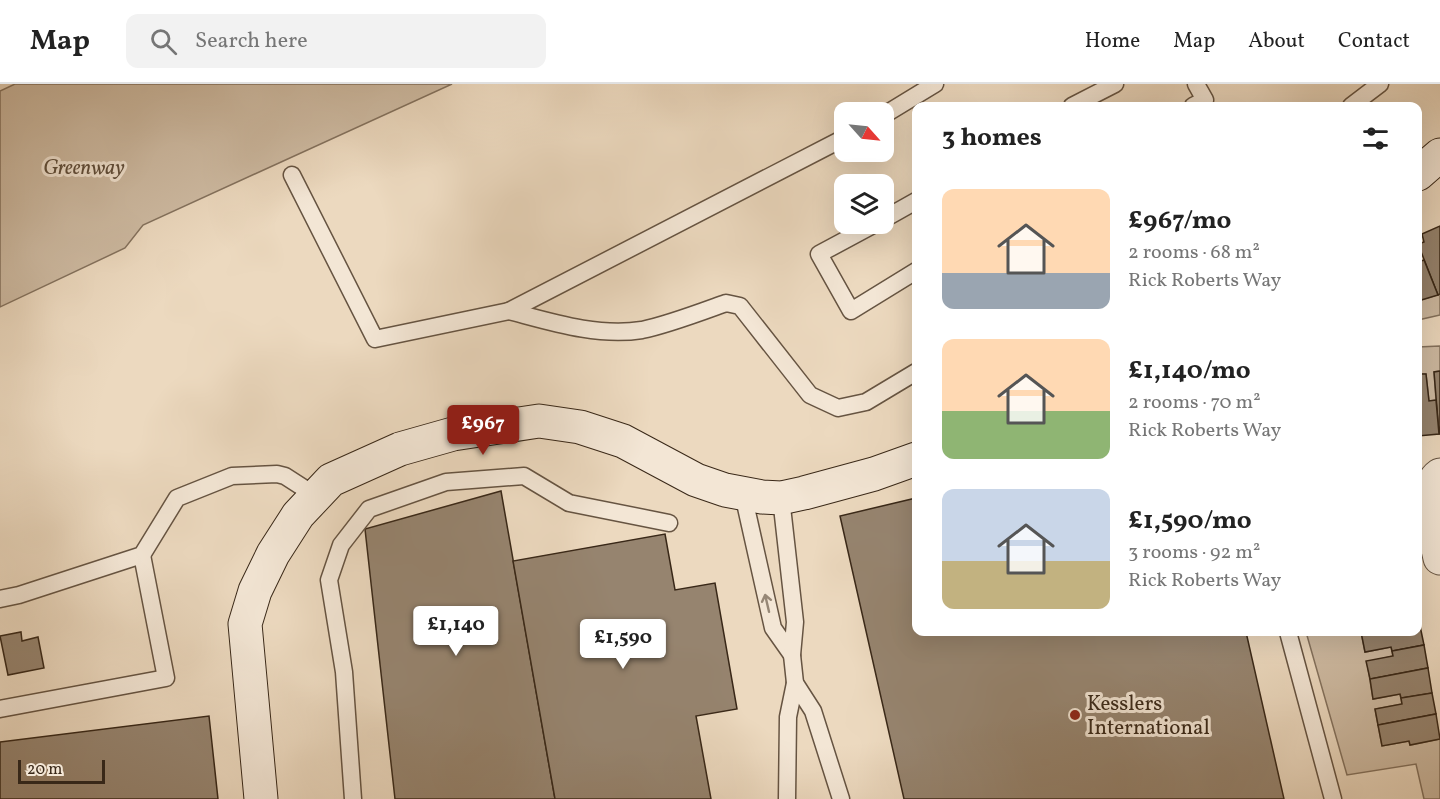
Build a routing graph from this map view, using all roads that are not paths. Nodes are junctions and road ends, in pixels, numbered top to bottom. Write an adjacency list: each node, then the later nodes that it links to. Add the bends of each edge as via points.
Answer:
1 (935, 84): 8 (lane)
2 (1115, 84): 5 (lane)
3 (1196, 84): 6 (lane, via 1205,100)
4 (1380, 84): 7 (lane)
5 (1080, 102)
6 (1201, 102)
7 (1356, 102)
8 (894, 109)
9 (834, 144): 17 (lane)
10 (1440, 155): 11 (street)
11 (1422, 171)
12 (292, 175): 17 (lane, via 375,339)
13 (912, 203): 14 (lane)
14 (894, 213)
15 (856, 234): 16 (lane, via 819,254 851,311)
16 (912, 274)
17 (509, 311): 18 (lane, via 604,331 642,330 726,303 740,306 810,395 838,408 866,402)
18 (912, 374)
19 (912, 460): 23 (street)
20 (1440, 475): 26 (street, via 1429,500)
21 (743, 494): 22 (street, via 696,480 623,441 580,427 539,421 453,434 400,449 331,480); 23 (street); 29 (lane, one-way to 21, via 773,628)
22 (316, 496): 25 (lane, via 277,474 231,476 177,498); 32 (street, via 298,514 273,554 245,624)
23 (781, 498): 29 (lane, via 795,622)
24 (669, 523): 33 (lane, via 569,503 524,476 446,482 369,509 341,545 329,580 344,672)
25 (142, 555): 27 (lane); 31 (lane, via 166,678)
26 (1440, 558)
27 (0, 599)
28 (1289, 636): 36 (lane)
29 (792, 655): 30 (lane)
30 (795, 683): 34 (lane, via 788,717); 35 (lane, via 813,711)
31 (0, 709)
32 (261, 799)
33 (352, 799)
34 (787, 799)
35 (841, 799)
36 (1333, 799)

